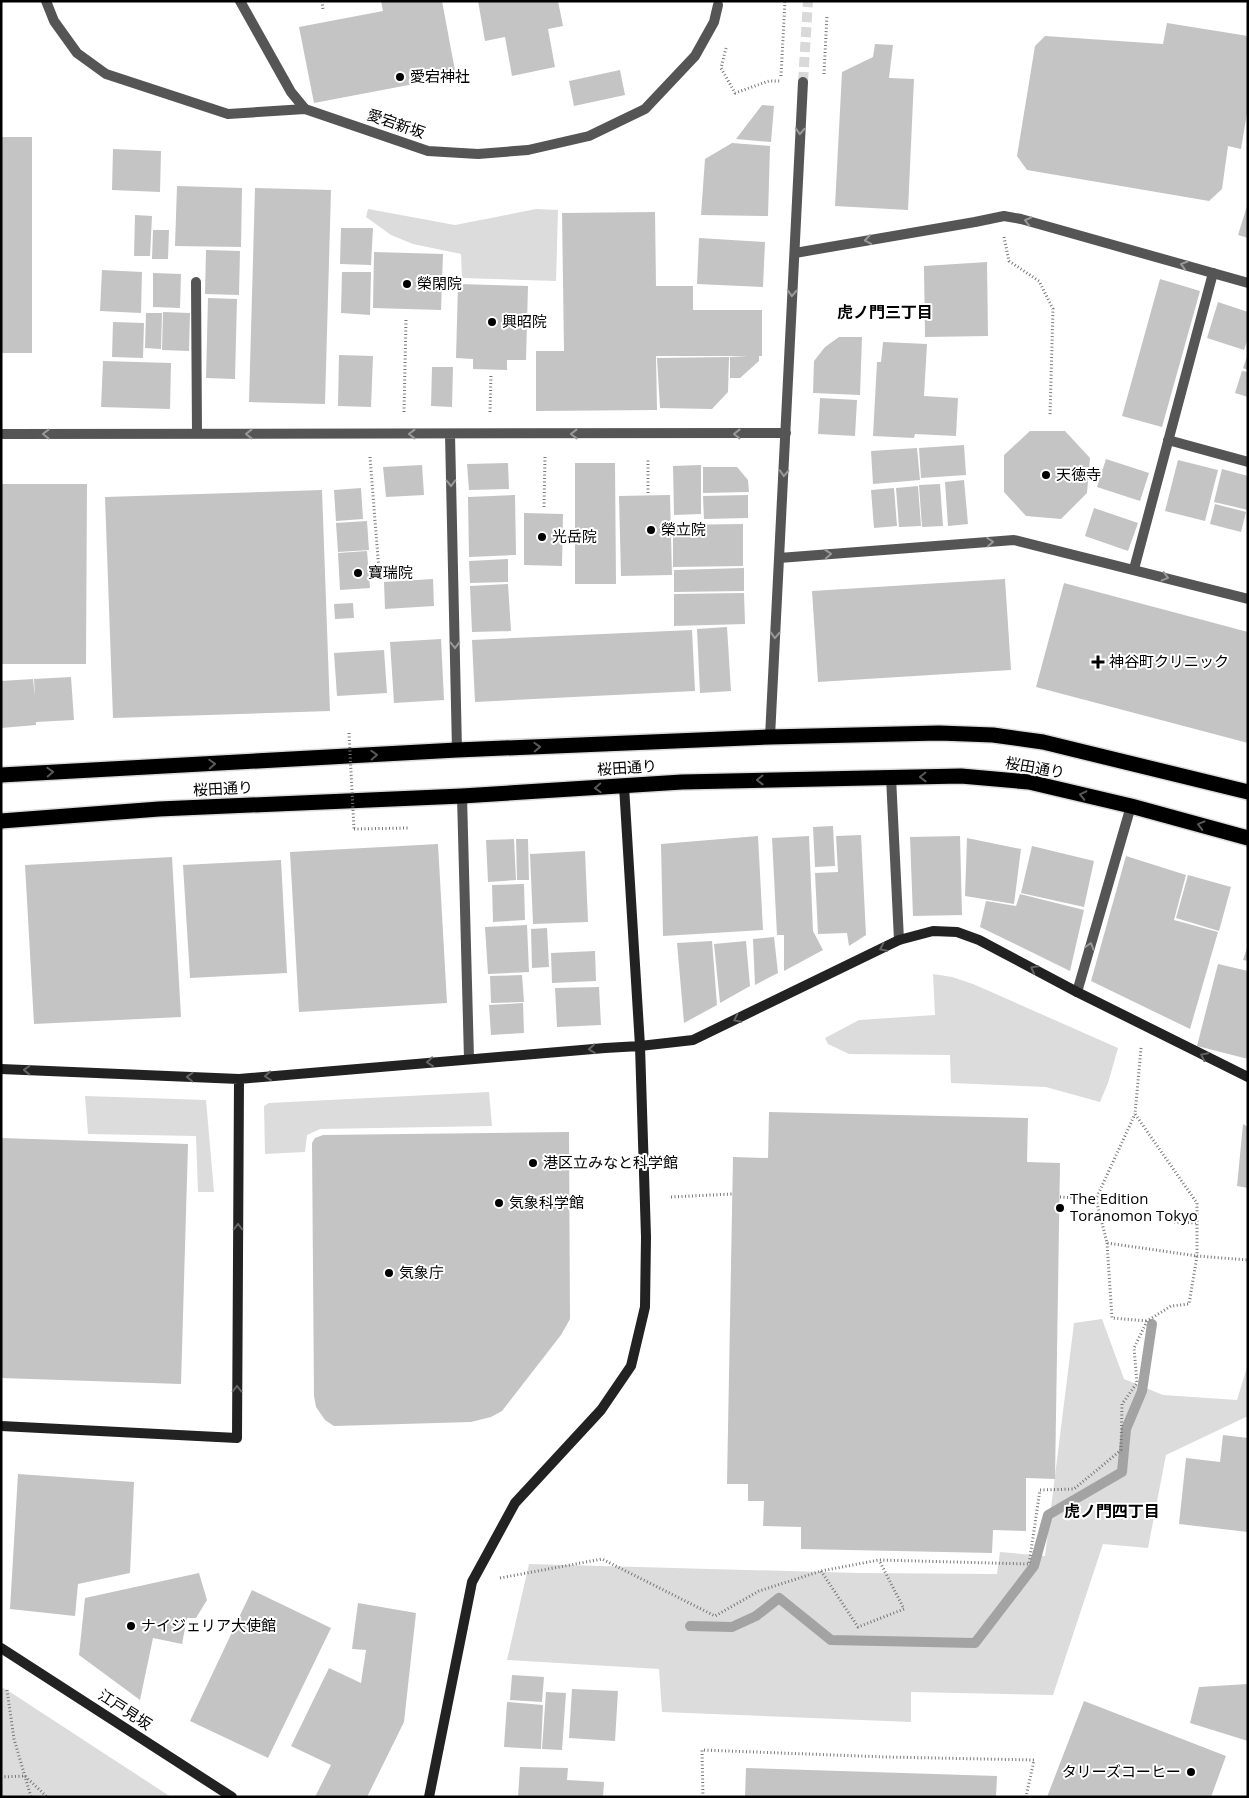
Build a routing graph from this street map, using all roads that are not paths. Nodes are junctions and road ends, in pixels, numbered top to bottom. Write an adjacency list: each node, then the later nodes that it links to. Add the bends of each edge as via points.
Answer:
1 (46, 1): 5 (street, 愛宕新坂, via 54,21 77,53 106,74 228,114)
2 (240, 1): 5 (street, via 291,92)
3 (718, 5): 5 (street, 愛宕新坂, via 714,22 695,56 645,109 589,136 528,150 478,154 428,151)
4 (803, 82): 6 (street, one-way to 6)
5 (305, 109)
6 (794, 253): 7 (street, one-way to 6, via 1004,216); 10 (street, one-way to 10)
7 (1213, 273): 9 (street); 14 (street)
8 (196, 282): 12 (street)
9 (1248, 284)
10 (786, 433): 13 (street, one-way to 13); 16 (street, one-way to 16)
11 (1, 434): 12 (street, one-way to 11)
12 (197, 434): 13 (street, one-way to 12)
13 (450, 434): 20 (street, one-way to 20)
14 (1168, 440): 15 (street); 17 (street)
15 (1248, 462)
16 (779, 558): 17 (street, one-way to 17, via 1014,540); 19 (street, one-way to 19)
17 (1134, 569): 18 (street, one-way to 18)
18 (1248, 599)
19 (770, 737): 20 (highway, 桜田通り, one-way to 19); 24 (highway, 桜田通り, via 993,735 1043,742)
20 (457, 750): 21 (highway, 桜田通り, one-way to 20)
21 (1, 775)
22 (891, 777): 23 (highway, 桜田通り, one-way to 23); 26 (highway, 桜田通り, one-way to 22, via 1029,782 961,776); 29 (street)
23 (624, 786): 25 (highway, 桜田通り, one-way to 25); 31 (street)
24 (1248, 792)
25 (462, 796): 27 (highway, 桜田通り, via 159,809); 32 (street)
26 (1131, 806): 28 (highway, 桜田通り, one-way to 26); 30 (street, one-way to 26)
27 (1, 821)
28 (1248, 838)
29 (899, 940): 30 (street, one-way to 29, via 979,940 957,932 933,931); 31 (street, one-way to 31, via 693,1040)
30 (1077, 992): 34 (street, one-way to 30)
31 (640, 1046): 32 (street, one-way to 32); 39 (street, via 645,1307 631,1366 601,1410 515,1503 472,1582)
32 (469, 1059): 35 (street, one-way to 35)
33 (1, 1069): 35 (street, one-way to 33)
34 (1248, 1077)
35 (238, 1079): 36 (street, one-way to 35, via 236,1438)
36 (1, 1426)
37 (1, 1648): 38 (street, 江戸見坂)
38 (232, 1797)
39 (429, 1797)

